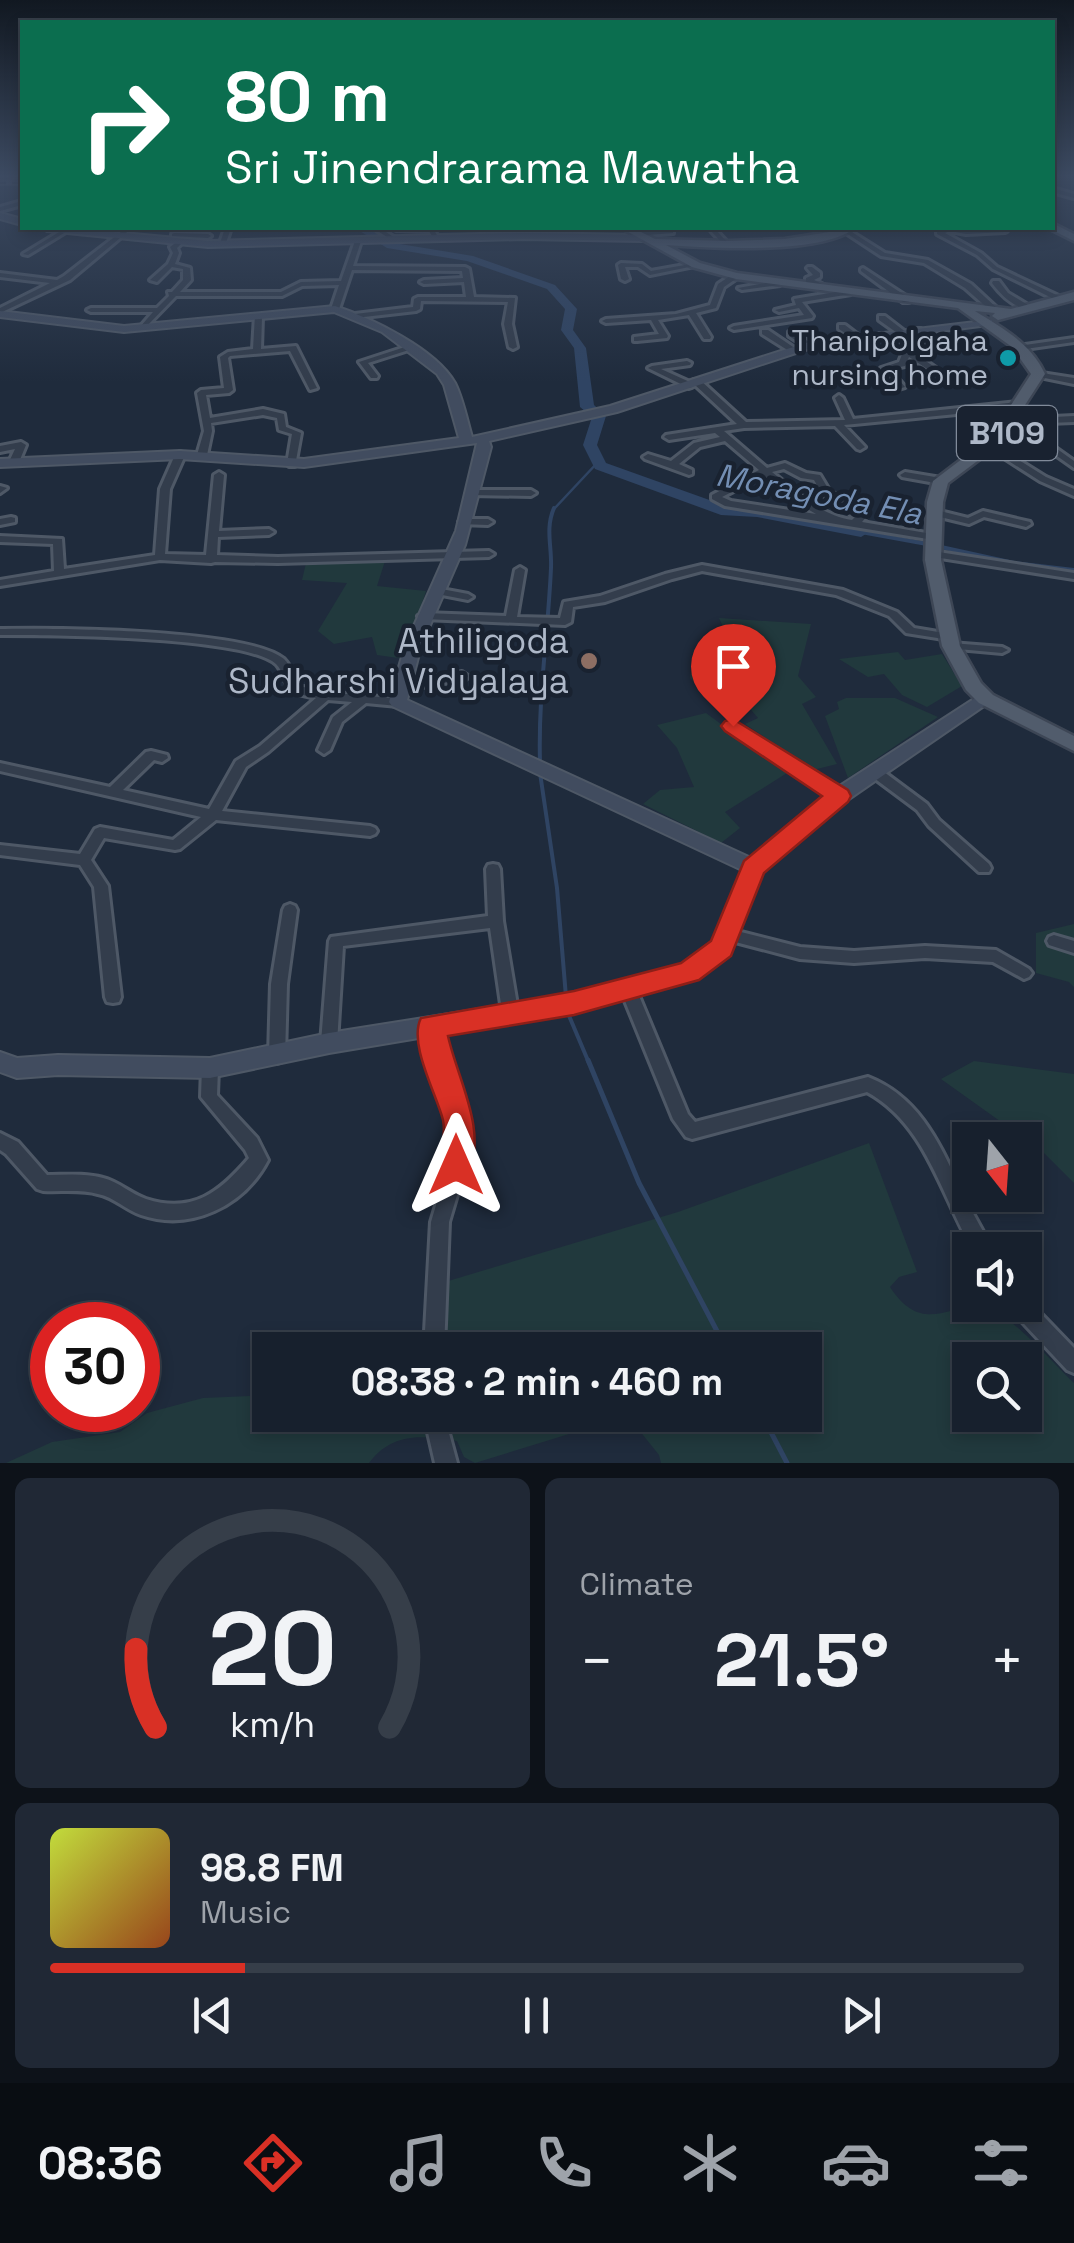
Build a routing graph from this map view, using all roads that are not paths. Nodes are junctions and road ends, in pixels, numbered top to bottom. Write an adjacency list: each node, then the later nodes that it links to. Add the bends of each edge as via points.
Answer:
1 (41, 245): 8 (street)
2 (106, 245): 18 (street)
3 (177, 245): 9 (street)
4 (362, 245): 11 (street)
5 (658, 245): 10 (main road)
6 (870, 245): 38 (street, via 883,255 926,261 968,286)
7 (966, 245): 28 (street, via 995,268)
8 (26, 254)
9 (171, 265): 16 (street); 26 (street, via 185,267 188,277)
10 (696, 265): 15 (street, via 650,274 640,265 621,265); 20 (main road)
11 (349, 268): 17 (street, via 462,268); 21 (street)
12 (810, 268): 24 (street, via 818,275 810,281)
13 (863, 270): 29 (street)
14 (2, 272): 18 (street)
15 (625, 279)
16 (154, 280)
17 (468, 280): 19 (street); 27 (street)
18 (60, 282): 36 (street)
19 (424, 282)
20 (739, 282): 23 (main road); 23 (street); 37 (street, via 721,286 714,306)
21 (341, 283): 26 (street, via 301,284 282,294); 32 (street)
22 (996, 283): 31 (street)
23 (776, 289): 24 (main road)
24 (824, 289): 25 (main road)
25 (848, 292): 29 (main road); 30 (street)
26 (171, 294): 34 (street)
27 (470, 298): 39 (street, via 418,299 416,309); 60 (street, via 514,301 508,324)
28 (1068, 298): 31 (main road)
29 (906, 300): 38 (main road)
30 (800, 306): 35 (street); 45 (street, via 809,316)
31 (1025, 307): 38 (main road)
32 (335, 309): 39 (street); 41 (street)
33 (91, 310): 34 (street)
34 (155, 310): 46 (street)
35 (779, 310)
36 (0, 312): 46 (street, via 89,327)
37 (692, 313): 42 (street); 54 (street)
38 (997, 315): 49 (street); 62 (main road, B109)
39 (354, 316): 61 (street)
40 (738, 316): 45 (street)
41 (258, 317): 46 (street); 64 (street)
42 (653, 318): 44 (street); 56 (street, via 664,336)
43 (882, 318): 51 (street)
44 (606, 322)
45 (752, 326): 48 (street)
46 (144, 327)
47 (842, 327): 55 (street)
48 (734, 328)
49 (918, 331): 51 (street); 58 (street)
50 (765, 332): 63 (street)
51 (903, 333): 53 (street)
52 (792, 334): 59 (street)
53 (883, 336): 55 (street); 65 (street)
54 (708, 337)
55 (858, 338): 59 (street)
56 (637, 339)
57 (1074, 340): 62 (street)
58 (929, 343)
59 (810, 345): 63 (street)
60 (513, 347)
61 (412, 348): 71 (street, via 363,362); 88 (street, via 450,386)
62 (1018, 348): 70 (main road, B109)
63 (792, 350): 73 (street)
64 (257, 351): 75 (street, via 292,348); 79 (street, via 224,357 229,390 201,393)
65 (906, 352): 68 (street); 74 (street, via 902,364 885,368)
66 (686, 363): 67 (street)
67 (652, 368): 69 (street); 73 (street)
68 (932, 368)
69 (639, 370)
70 (1038, 374): 72 (street); 77 (main road, B109)
71 (374, 376)
72 (1074, 381)
73 (693, 383): 83 (street); 87 (street)
74 (901, 387)
75 (313, 388)
76 (839, 398): 80 (street)
77 (1018, 405): 80 (street); 81 (main road, B109)
78 (1074, 419): 81 (street)
79 (206, 421): 93 (street); 96 (street, via 263,412 281,416 282,428 297,433)
80 (850, 421): 82 (street)
81 (1013, 422): 89 (main road, B109); 98 (street)
82 (837, 423): 83 (street); 90 (street)
83 (744, 425): 84 (street)
84 (717, 430): 85 (street); 86 (street)
85 (670, 437)
86 (726, 438): 97 (street, via 697,445); 99 (street)
87 (482, 439): 88 (street); 104 (street)
88 (464, 442): 96 (street)
89 (990, 445): 103 (main road, B109); 106 (street)
90 (860, 447)
91 (0, 449): 95 (street, via 21,445)
92 (180, 455): 93 (street); 95 (street); 119 (street, via 166,489)
93 (202, 455): 96 (street)
94 (648, 457): 97 (street)
95 (7, 462)
96 (292, 464)
97 (672, 465): 100 (street)
98 (1074, 465)
99 (765, 471): 108 (street); 108 (street, via 716,500); 111 (street, via 785,466 817,477 825,492 861,516)
100 (689, 472)
101 (219, 475): 114 (street)
102 (906, 475): 103 (street)
103 (941, 481): 107 (main road, B109)
104 (474, 493): 105 (street); 109 (street)
105 (531, 493)
106 (1074, 493)
107 (936, 513): 112 (street); 116 (main road, B109)
108 (833, 520): 111 (street)
109 (464, 522): 110 (street); 118 (street)
110 (488, 522)
111 (852, 524): 116 (street)
112 (1026, 524)
113 (269, 532): 114 (street)
114 (212, 534): 120 (street)
115 (0, 538): 122 (street, via 58,541)
116 (933, 546): 123 (street); 130 (main road, B109)
117 (489, 554): 118 (street)
118 (453, 557): 120 (street); 125 (street)
119 (160, 558): 120 (street); 122 (street)
120 (211, 560)
121 (520, 570): 128 (street)
122 (59, 573): 124 (street)
123 (1074, 576)
124 (0, 583)
125 (436, 591): 126 (street); 127 (street)
126 (468, 597)
127 (424, 616): 128 (street); 133 (street)
128 (512, 617): 130 (street, via 566,620 568,604 702,568 838,592 893,614 910,632)
129 (0, 632): 134 (street, via 98,632 248,648 279,661 294,688)
130 (950, 642): 131 (street); 135 (main road, B109)
131 (1002, 650)
132 (462, 676): 133 (street)
133 (399, 694): 136 (street); 149 (street)
134 (325, 696): 136 (street); 145 (street, via 240,764)
135 (986, 699): 138 (main road, B109); 142 (street)
136 (362, 700): 139 (street, via 336,720)
137 (733, 726): 144 (street)
138 (1074, 744)
139 (324, 750)
140 (152, 753): 143 (street)
141 (0, 767): 143 (street)
142 (876, 772): 144 (street); 150 (street)
143 (112, 793): 145 (street)
144 (839, 796): 149 (street)
145 (213, 815): 146 (street); 148 (street, via 175,845 100,832)
146 (370, 831)
147 (0, 850): 148 (street)
148 (84, 860): 159 (street, via 101,886)
149 (753, 868): 154 (street)
150 (984, 868)
151 (493, 869): 153 (street)
152 (290, 910): 163 (street)
153 (496, 921): 160 (street); 162 (street, via 336,941)
154 (729, 935): 157 (street, via 800,953 996,956); 158 (street, via 689,972)
155 (1054, 941): 156 (street)
156 (1074, 948)
157 (1024, 973)
158 (630, 991): 160 (street); 167 (street, via 674,1103 692,1131 868,1084 889,1092 926,1138)
159 (113, 997)
160 (510, 1011): 161 (street)
161 (431, 1026): 162 (street); 169 (street, via 460,1124 440,1222)
162 (330, 1042): 163 (street)
163 (277, 1056): 165 (street)
164 (0, 1062): 165 (street, via 17,1068)
165 (210, 1068): 166 (street, via 209,1096 259,1160 216,1204 192,1211 146,1208 100,1185 44,1184)
166 (0, 1141)
167 (975, 1232)
168 (1036, 1322): 170 (street)
169 (435, 1332)
170 (1074, 1362)
171 (438, 1432): 172 (street)
172 (446, 1463)

